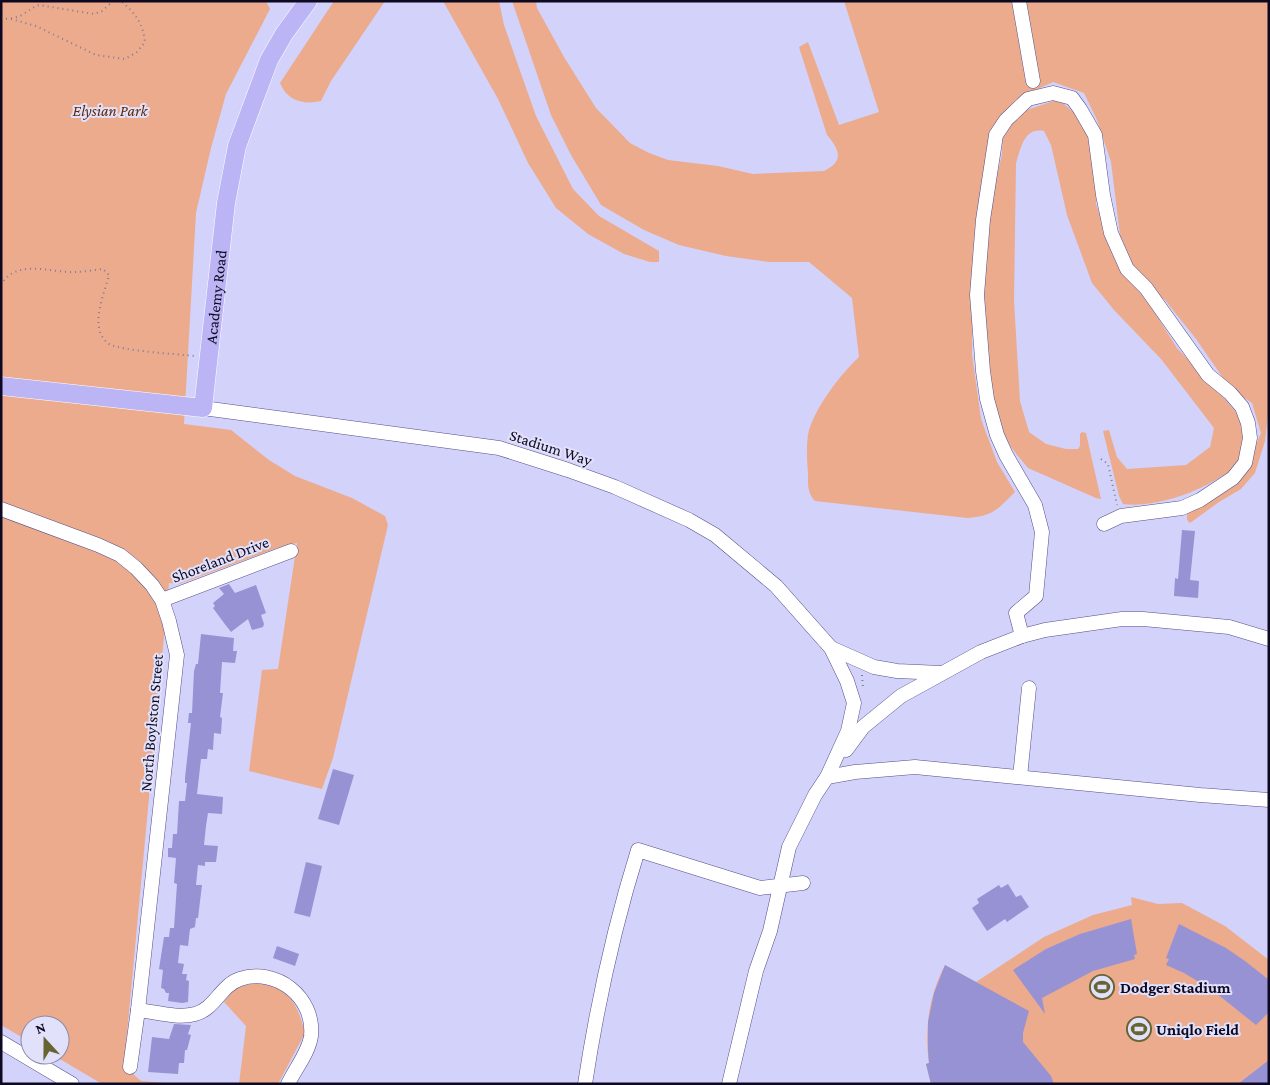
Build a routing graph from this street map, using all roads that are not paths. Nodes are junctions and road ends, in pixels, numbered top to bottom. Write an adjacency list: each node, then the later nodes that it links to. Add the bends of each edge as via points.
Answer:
1 (308, 1): 5 (main road, Academy Road, via 268,60 237,146 226,204)
2 (1019, 1): 3 (street)
3 (1033, 82)
4 (1, 386): 5 (main road)
5 (203, 408): 12 (street, Stadium Way, via 499,448 605,483 715,535 776,586)
6 (1, 509): 9 (street, North Boylston Street, via 120,555 152,584)
7 (1104, 524): 10 (street, via 1121,516 1182,508 1200,500 1233,478 1245,463 1250,438 1242,407 1208,375 1146,288 1127,269 1111,234 1094,135 1072,98 1053,93 1028,99 996,135 983,220 978,295 987,399 997,435 1035,505 1042,532 1036,596 1016,613)
8 (291, 551): 9 (street, Shoreland Drive)
9 (162, 600): 20 (street, North Boylston Street, via 177,655)
10 (1022, 636): 11 (street, via 1054,628 1143,619 1229,627); 13 (street)
11 (1269, 639)
12 (831, 648): 13 (street, Stadium Way, via 874,667); 15 (street, Stadium Way, via 854,703 848,731)
13 (941, 673): 15 (street, via 901,696 863,727)
14 (1029, 688): 16 (street)
15 (827, 777): 16 (street, via 914,767); 19 (street, via 789,847)
16 (1020, 777): 17 (street)
17 (1269, 800)
18 (803, 883): 19 (street)
19 (779, 885): 25 (street, via 760,888 638,850 619,912); 26 (street)
20 (138, 1010): 22 (street, North Boylston Street); 24 (street, via 185,1016 196,1014 208,1008 230,984 240,979 268,977 279,980 301,998 311,1036)
21 (1, 1042): 23 (street)
22 (130, 1067)
23 (72, 1084)
24 (288, 1084)
25 (586, 1084)
26 (729, 1084)

